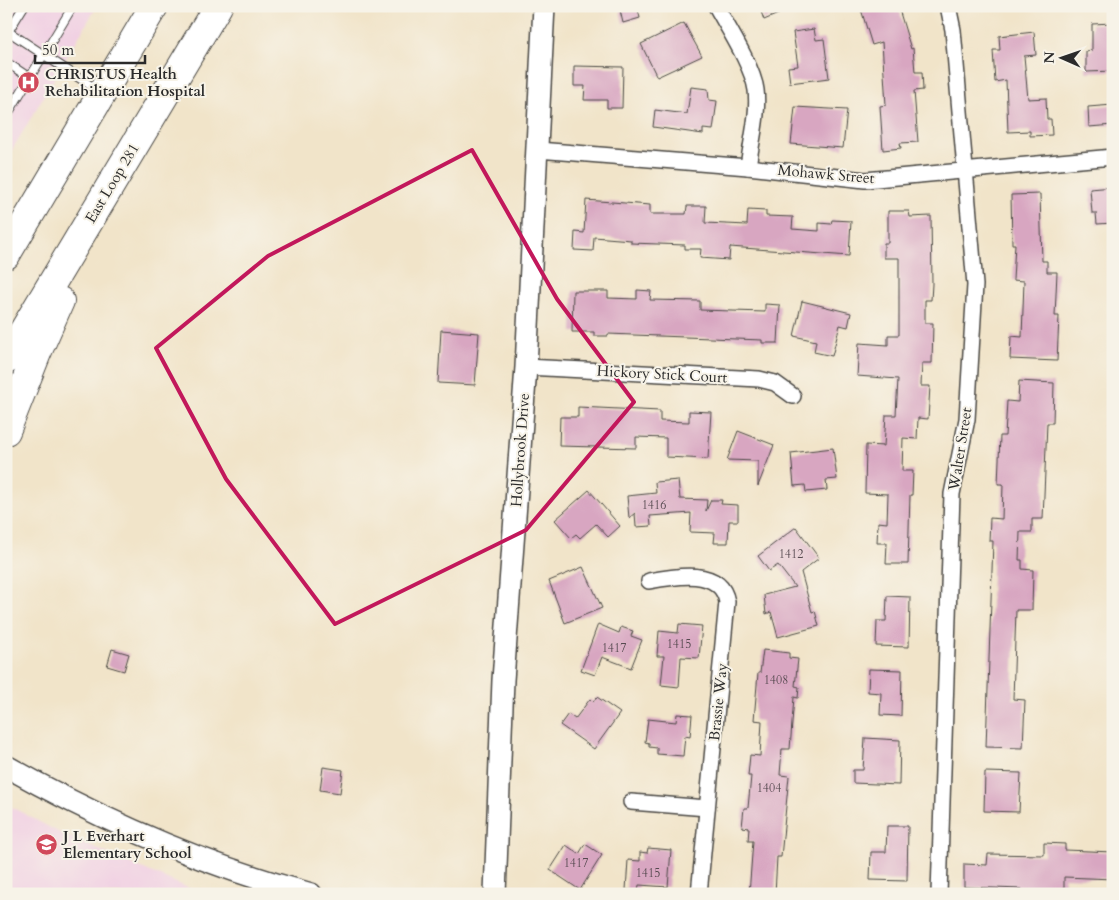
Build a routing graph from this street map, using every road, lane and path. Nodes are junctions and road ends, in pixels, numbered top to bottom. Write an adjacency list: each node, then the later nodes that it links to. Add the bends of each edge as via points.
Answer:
1 (24, 6): 8 (lane)
2 (73, 6): 9 (lane)
3 (154, 6): 12 (highway)
4 (218, 6): 19 (highway, East Loop 281)
5 (544, 6): 14 (street, Hollybrook Drive)
6 (716, 6): 16 (street, via 751,73 755,88 756,106)
7 (948, 6): 17 (street, Walter Street)
8 (7, 32): 9 (lane)
9 (44, 55): 11 (lane); 12 (lane)
10 (6, 62): 11 (lane)
11 (30, 78): 13 (lane)
12 (103, 93): 18 (highway)
13 (6, 118)
14 (538, 150): 16 (street, Mohawk Street); 23 (street, Hollybrook Drive)
15 (1113, 157): 17 (street, Mohawk Street)
16 (748, 167): 17 (street, Mohawk Street, via 865,180)
17 (966, 172): 33 (street, Walter Street, via 975,284 967,419 952,494)
18 (55, 173): 20 (highway); 21 (highway)
19 (105, 196): 22 (highway, East Loop 281); 25 (highway, via 76,269 36,352)
20 (6, 235)
21 (6, 255)
22 (6, 360)
23 (526, 367): 24 (street, Hickory Stick Court, via 759,379 775,384); 31 (street, Hollybrook Drive, via 503,680)
24 (793, 396)
25 (6, 431)
26 (649, 581): 29 (street, Brassie Way, via 678,576 707,578 720,585 727,597)
27 (6, 766): 30 (street, via 156,842 225,868)
28 (631, 802): 29 (street)
29 (707, 808): 32 (street, Brassie Way)
30 (310, 894)
31 (495, 894)
32 (699, 894)
33 (939, 894)

